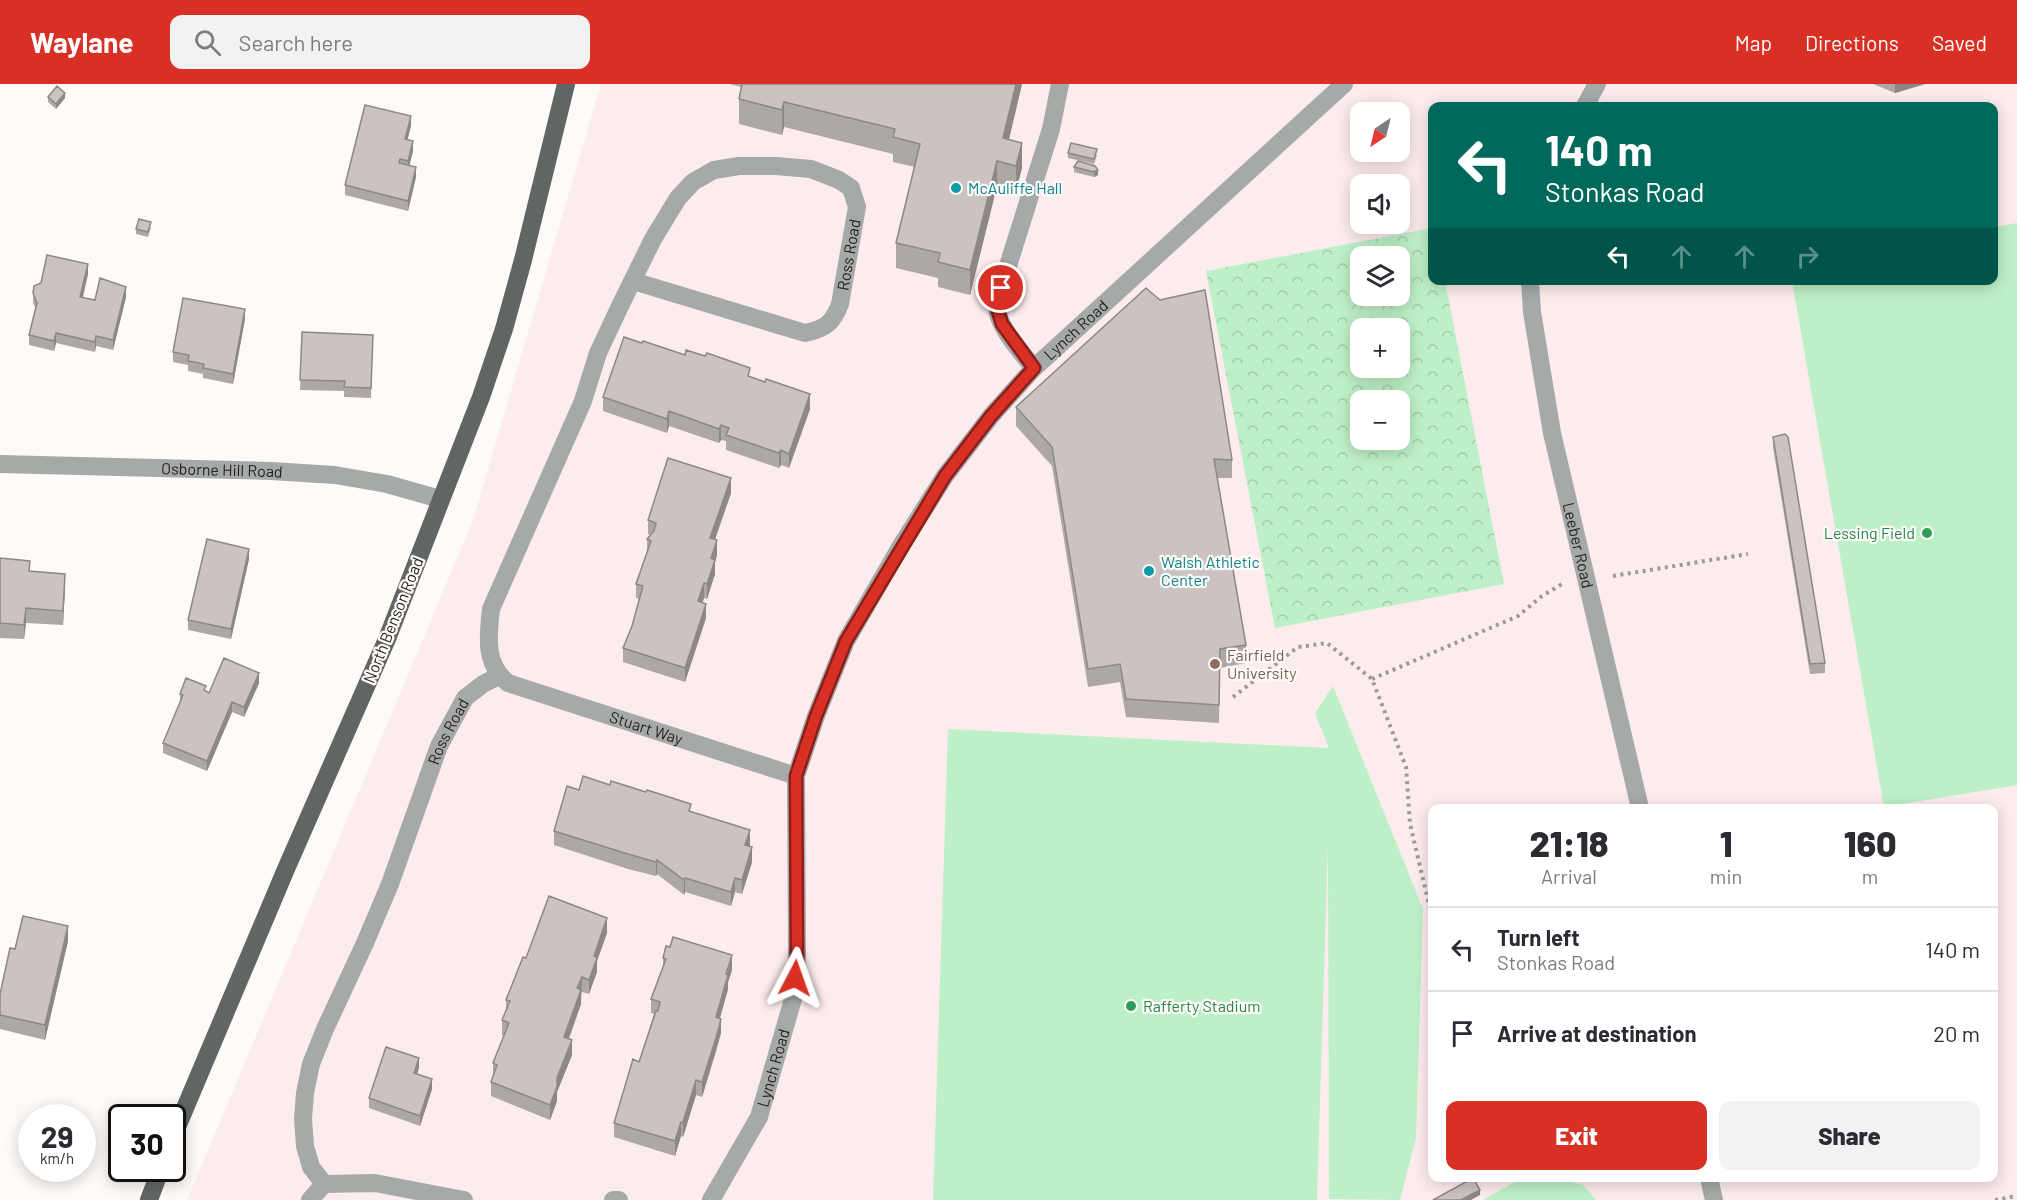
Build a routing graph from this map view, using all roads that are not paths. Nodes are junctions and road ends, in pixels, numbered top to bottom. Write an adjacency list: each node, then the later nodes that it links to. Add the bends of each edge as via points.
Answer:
1 (566, 84): 10 (main road, North Benson Road, via 504,329)
2 (1060, 84): 8 (street, via 1051,129 997,308 1002,324)
3 (1344, 84): 8 (street, Lynch Road)
4 (1597, 84): 5 (street)
5 (1587, 102)
6 (633, 281): 6 (street, Ross Road, via 678,198 693,182 714,170 739,166 810,169 851,188 858,207 840,304 828,326 806,333); 11 (street, Ross Road, via 598,353 583,401 491,609 490,659)
7 (1530, 285): 13 (street, Leeber Road, via 1552,433)
8 (1034, 368): 12 (street, Lynch Road, via 945,476 851,631)
9 (0, 464): 10 (street, Osborne Hill Road, via 335,475)
10 (440, 499): 14 (main road, North Benson Road, via 387,639)
11 (499, 676): 12 (street, Stuart Way, via 508,683); 17 (street, Ross Road, via 465,698 439,746 390,884 311,1064 303,1119 305,1146 311,1167)
12 (796, 776): 23 (street, Lynch Road, via 797,958 793,999 759,1117)
13 (1639, 804)
14 (186, 1106)
15 (156, 1182): 18 (main road)
16 (1710, 1182): 24 (street)
17 (324, 1184): 19 (street); 20 (street, via 375,1183)
18 (149, 1200)
19 (310, 1200)
20 (464, 1200)
21 (613, 1200): 22 (street)
22 (619, 1200)
23 (711, 1200)
24 (1714, 1200)

